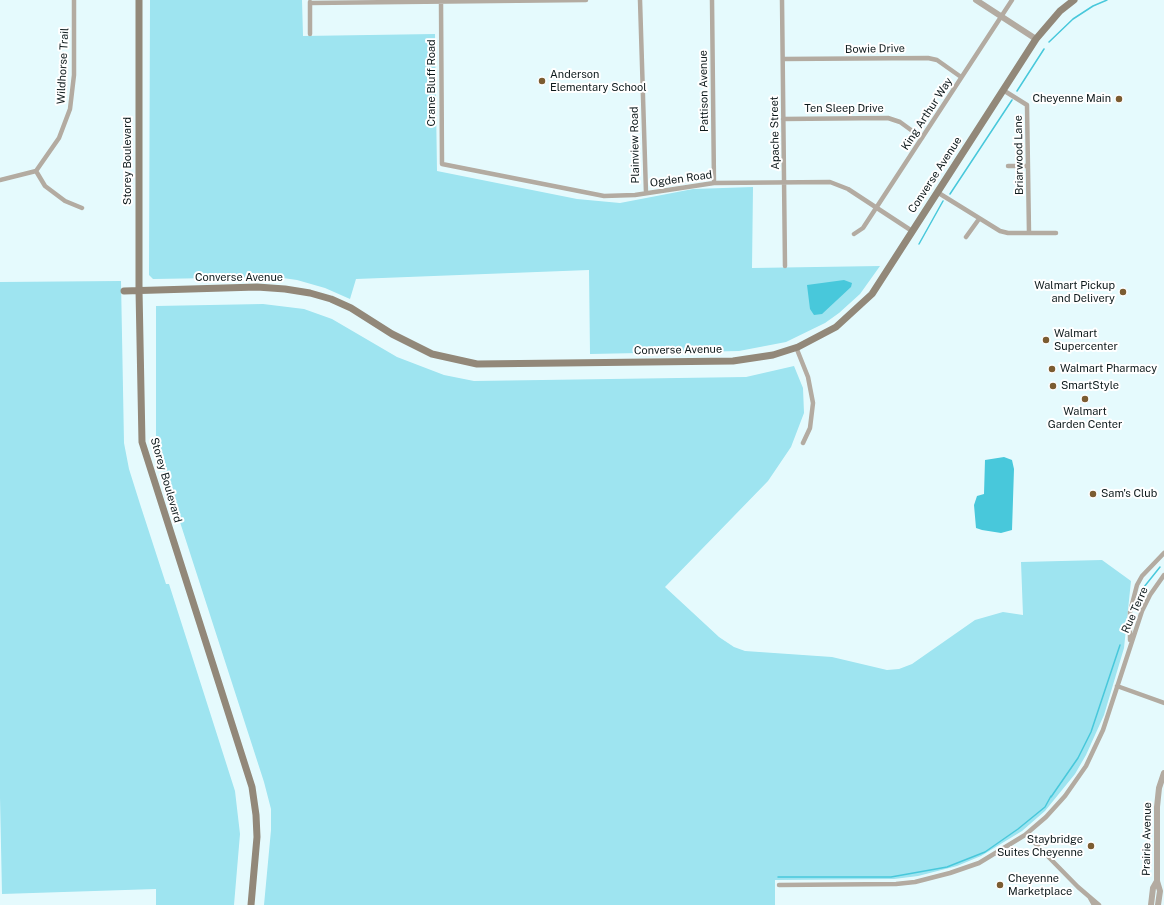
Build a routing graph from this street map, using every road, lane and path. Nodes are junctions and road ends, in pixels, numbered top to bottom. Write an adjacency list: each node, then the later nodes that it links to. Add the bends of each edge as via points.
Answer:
1 (74, 0): 25 (street, Wildhorse Trail, via 74,75 70,109 59,138)
2 (140, 0): 40 (main road, Storey Boulevard)
3 (571, 0): 4 (street); 11 (street)
4 (586, 0)
5 (640, 0): 30 (street, Plainview Road)
6 (712, 0): 28 (street, Pattison Avenue)
7 (782, 0): 17 (street, Apache Street)
8 (976, 0): 14 (street)
9 (1012, 0): 14 (street, King Arthur Way)
10 (1074, 0): 16 (main road, Converse Avenue, via 1060,11)
11 (507, 1): 13 (street)
12 (310, 2): 13 (street); 15 (street)
13 (441, 2): 22 (street, Crane Bluff Road)
14 (1001, 16): 16 (street); 18 (street, King Arthur Way)
15 (310, 34)
16 (1036, 39): 19 (main road, Converse Avenue)
17 (783, 59): 18 (street, Bowie Drive, via 928,58 937,60); 20 (street, Apache Street)
18 (961, 77): 21 (street, King Arthur Way)
19 (1003, 90): 24 (street, Briarwood Lane, via 1027,105); 29 (main road, Converse Avenue)
20 (783, 119): 21 (street, Ten Sleep Drive, via 888,118 900,122); 27 (street, Apache Street)
21 (922, 138): 31 (street, King Arthur Way)
22 (442, 164): 30 (street, Ogden Road, via 591,194 618,197)
23 (1008, 166): 24 (street)
24 (1028, 166): 35 (street, Briarwood Lane)
25 (36, 171): 26 (street); 32 (street, via 45,186 65,201)
26 (0, 180)
27 (784, 182): 28 (street, Ogden Road); 31 (street, Ogden Road, via 822,181 838,184); 39 (street, Apache Street)
28 (714, 183): 30 (street, Ogden Road)
29 (937, 192): 33 (street); 34 (main road, Converse Avenue)
30 (646, 193)
31 (877, 206): 34 (street, Ogden Road); 37 (street, King Arthur Way, via 863,228)
32 (82, 208)
33 (980, 219): 35 (street, via 1000,231); 38 (street)
34 (912, 231): 42 (main road, Converse Avenue, via 880,283 863,304 836,327)
35 (1029, 233): 36 (street)
36 (1056, 233)
37 (854, 234)
38 (966, 237)
39 (785, 266)
40 (139, 290): 41 (main road, Converse Avenue); 42 (main road, Converse Avenue, via 256,287 285,288 310,293 351,308 425,351 477,364 733,361); 54 (main road, Storey Boulevard, via 143,450 252,787 257,837)
41 (124, 291)
42 (796, 347): 43 (street, via 808,377 813,403 810,428)
43 (803, 443)
44 (1164, 553): 46 (street, Rue Terre, via 1137,585 1130,612)
45 (1164, 575): 46 (street, Rue Terre, via 1147,600)
46 (1129, 646): 47 (street)
47 (1117, 686): 48 (street); 50 (street, via 1103,730 1086,766 1066,796)
48 (1164, 703)
49 (1164, 774): 51 (street, Prairie Avenue, via 1157,807)
50 (1026, 834): 52 (street, via 979,863 915,882); 53 (street)
51 (1157, 881): 57 (street, Prairie Avenue); 58 (street, Prairie Avenue, via 1160,890)
52 (779, 885)
53 (1090, 898): 55 (street); 56 (street)
54 (251, 905)
55 (1094, 905)
56 (1099, 905)
57 (1149, 905)
58 (1158, 905)

